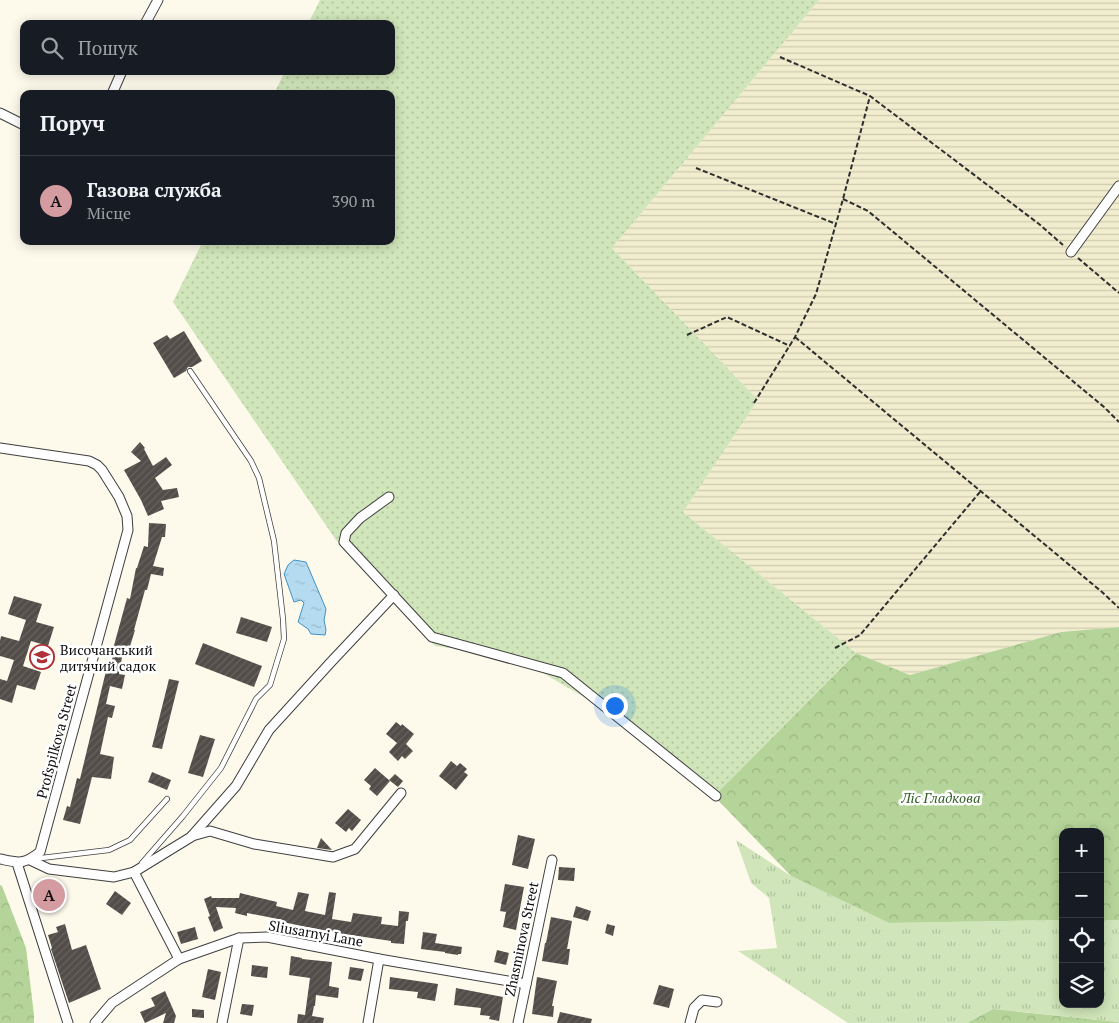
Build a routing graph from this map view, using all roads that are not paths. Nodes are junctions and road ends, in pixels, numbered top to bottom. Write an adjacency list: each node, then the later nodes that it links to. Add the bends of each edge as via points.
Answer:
1 (158, 0): 2 (street)
2 (147, 20)
3 (120, 75): 4 (street)
4 (114, 90)
5 (0, 113): 6 (street)
6 (20, 124)
7 (1119, 186): 8 (street)
8 (1071, 252)
9 (190, 371): 21 (lane, via 259,478 274,541 284,639 270,685 256,699 221,768)
10 (0, 448): 18 (street, Profspilkova Street, via 89,461 97,465 119,497 127,516 128,530 45,835 40,852)
11 (389, 497): 12 (street, via 360,518 346,533 344,542)
12 (394, 595): 14 (street, via 432,637 563,673); 16 (street, via 269,730 236,786)
13 (401, 793): 16 (street, via 355,849 333,857 254,844 210,831)
14 (716, 796)
15 (167, 799): 18 (lane, via 130,840 109,850)
16 (191, 837): 21 (street)
17 (0, 859): 20 (street)
18 (30, 860): 20 (street); 21 (street, via 49,869 114,878)
19 (552, 860): 25 (street, Zhasminova Street)
20 (17, 863): 27 (street)
21 (134, 872): 23 (street)
22 (239, 938): 23 (street, Sliusarnyi Lane); 24 (street, Sliusarnyi Lane, via 267,937); 29 (street)
23 (179, 958): 28 (street, Sliusarnyi Lane, via 112,1003)
24 (379, 959): 25 (street, Sliusarnyi Lane); 30 (street)
25 (526, 984): 31 (street, Zhasminova Street)
26 (717, 1002): 32 (street, via 702,1000 694,1008)
27 (68, 1023)
28 (96, 1023)
29 (222, 1023)
30 (368, 1023)
31 (518, 1023)
32 (690, 1023)

